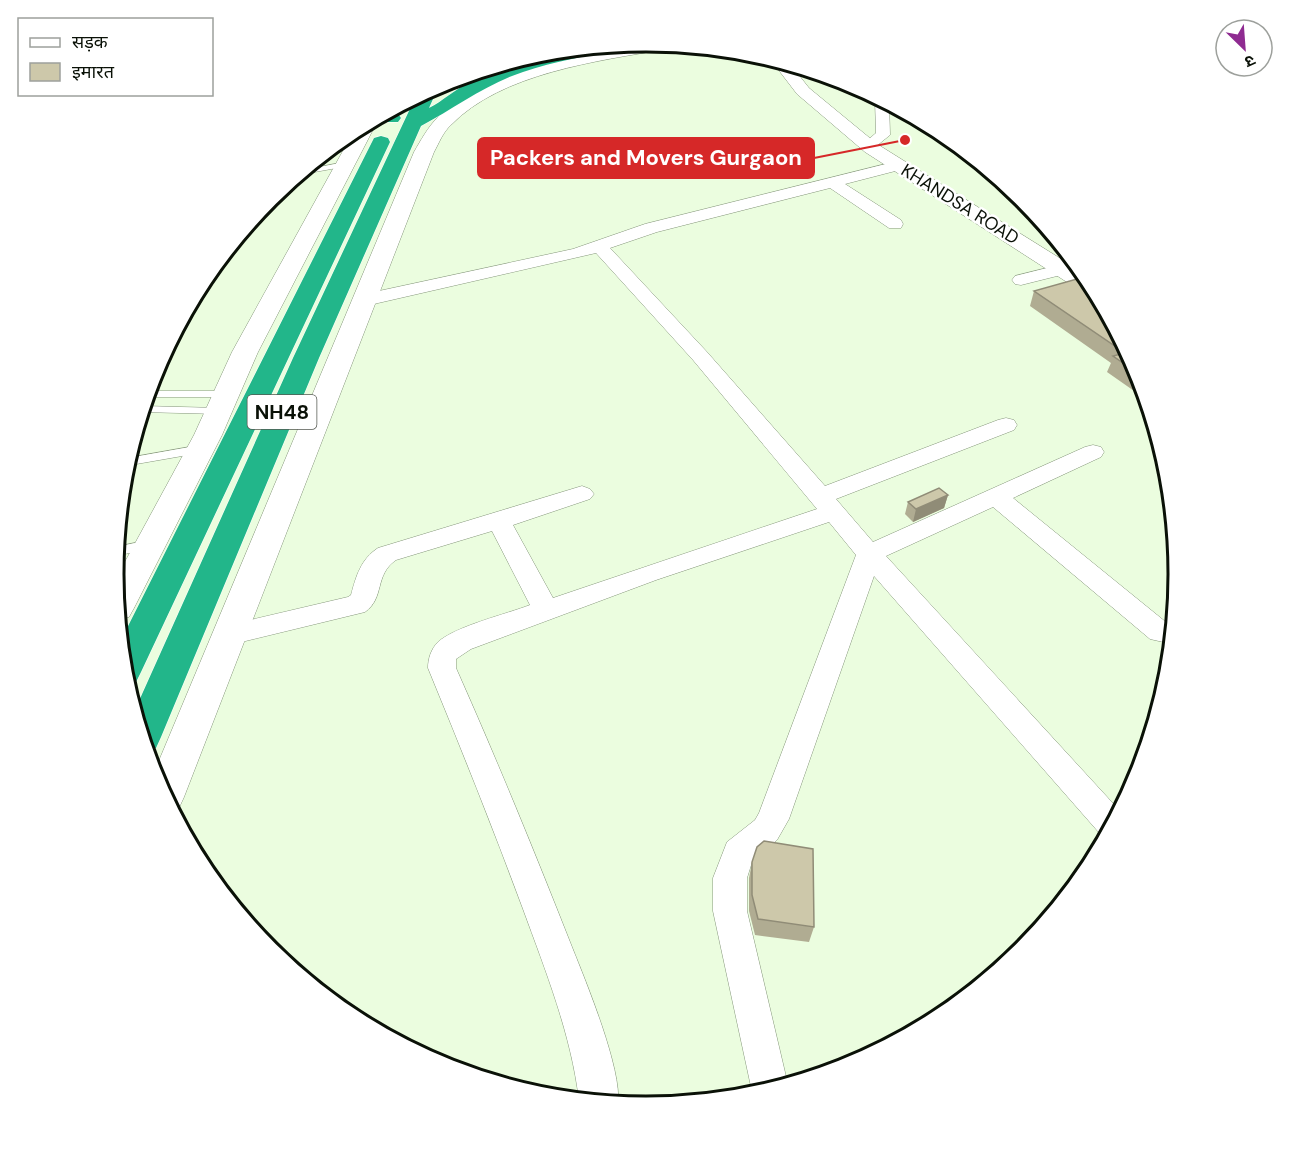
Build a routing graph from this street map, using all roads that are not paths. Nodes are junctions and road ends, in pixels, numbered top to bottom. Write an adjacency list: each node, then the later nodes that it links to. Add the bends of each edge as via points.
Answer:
1 (611, 54): 19 (main road, via 529,76 484,93 444,121 424,152)
2 (514, 69): 5 (highway, via 472,88 442,108)
3 (789, 72): 9 (street, KHANDSA ROAD, via 803,91)
4 (882, 109): 9 (street, via 883,135)
5 (398, 115)
6 (391, 119): 38 (highway, NH48)
7 (391, 119): 39 (highway, NH48, via 306,358)
8 (387, 121): 10 (main road)
9 (868, 145): 11 (street, KHANDSA ROAD)
10 (345, 164): 12 (lane); 21 (main road)
11 (898, 165): 13 (street); 16 (street, KHANDSA ROAD)
12 (317, 170)
13 (832, 182): 14 (street); 15 (street, via 640,231)
14 (895, 224)
15 (600, 247): 19 (street); 29 (street, via 700,356)
16 (1063, 269): 17 (street, KHANDSA ROAD); 18 (street)
17 (1074, 277)
18 (1022, 280)
19 (365, 300): 37 (main road)
20 (156, 395): 21 (lane)
21 (222, 402): 22 (lane); 24 (main road)
22 (152, 408)
23 (1006, 425): 29 (street)
24 (201, 448): 26 (lane); 31 (main road)
25 (1093, 452): 28 (street)
26 (137, 460)
27 (582, 495): 30 (street)
28 (995, 496): 33 (street); 36 (street)
29 (826, 505): 33 (street); 35 (street)
30 (499, 521): 35 (street); 37 (street, via 377,559 370,569 363,600 356,605)
31 (150, 545): 32 (lane); 34 (main road)
32 (125, 550)
33 (869, 554): 41 (street); 42 (street, via 773,819 739,853 730,878 730,910)
34 (125, 594)
35 (546, 610): 43 (street, via 450,647 441,663 503,810 565,975 585,1032)
36 (1165, 633)
37 (230, 635): 40 (main road)
38 (130, 657)
39 (147, 726)
40 (169, 785)
41 (1107, 819)
42 (768, 1082)
43 (598, 1094)

